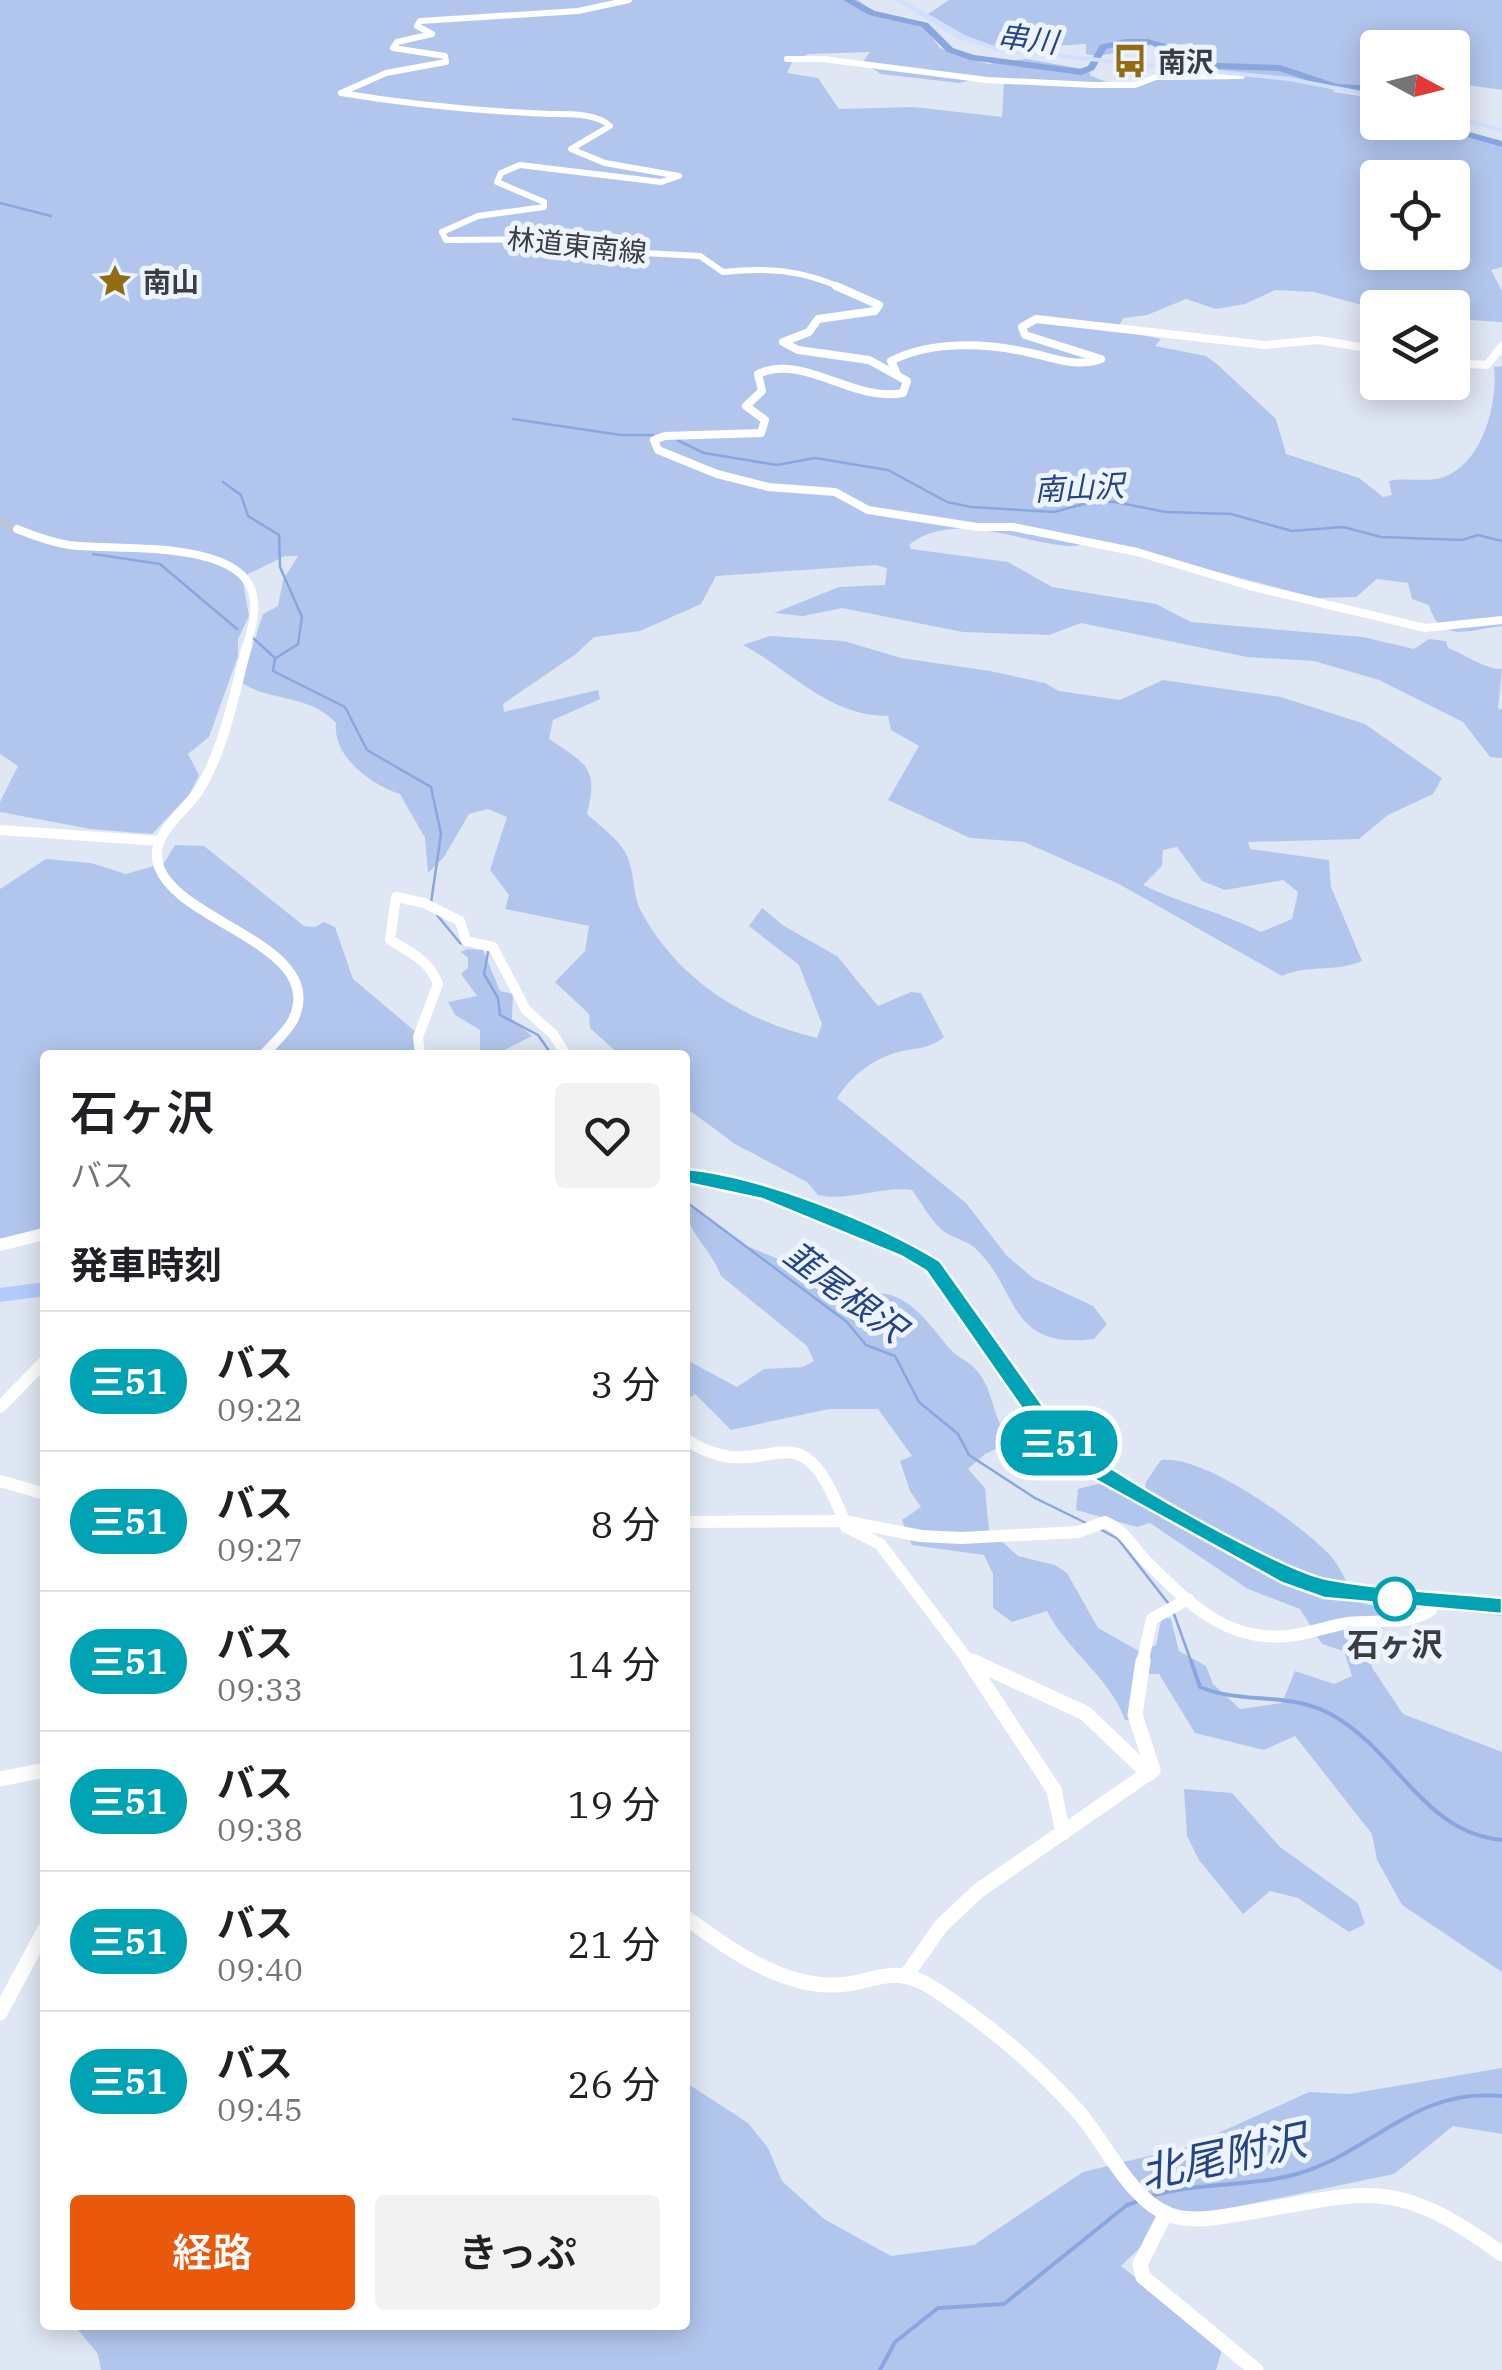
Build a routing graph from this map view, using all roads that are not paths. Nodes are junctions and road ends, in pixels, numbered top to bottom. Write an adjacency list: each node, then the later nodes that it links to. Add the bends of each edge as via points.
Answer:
1 (629, 0): 11 (street, 林道東南線, via 564,14 481,12 422,20 416,25 431,36 393,48 445,56 446,62 386,73 340,93 442,110 608,122 571,149 678,177 660,182 520,165 497,182 524,190 544,207 478,216 441,236 556,239 608,251 700,256 723,272 808,273 879,308 818,319 812,330 784,345 869,360)
2 (899, 0): 4 (main road, via 983,46)
3 (787, 58): 4 (street, via 1093,85)
4 (1242, 76): 5 (main road)
5 (1360, 93)
6 (1470, 122): 7 (main road)
7 (1502, 130)
8 (1502, 346): 10 (street, via 1492,363)
9 (1360, 347): 11 (street, via 1318,340 1265,345 1036,319 1021,332 1100,359 944,348 893,358)
10 (1470, 366)
11 (898, 376): 13 (street, via 907,381 906,391 879,398 771,366 758,374 762,392 746,406 764,420 761,434 665,436 652,444 716,474 836,492 862,508 1013,527 1147,554 1425,628)
12 (17, 529): 15 (street, via 49,540 201,557 234,570 253,590 254,618 204,781)
13 (1502, 620)
14 (0, 830): 15 (street)
15 (159, 841): 16 (street, via 157,860 166,882 266,947 289,971 293,1016)
16 (267, 1050)
17 (420, 1050): 18 (street, via 422,1026 438,997 435,973 424,958 390,940 396,897 438,908 460,921 466,941 493,947 526,1010)
18 (563, 1050)
19 (690, 1176): 31 (highway, via 769,1194 933,1266 1054,1437 1098,1474 1290,1576 1342,1593)
20 (40, 1235): 21 (street)
21 (0, 1245)
22 (40, 1290): 23 (highway)
23 (0, 1296)
24 (40, 1366): 25 (street)
25 (0, 1407)
26 (690, 1444): 29 (street, via 725,1461 792,1448 816,1459)
27 (0, 1481): 28 (street)
28 (40, 1493)
29 (844, 1521): 30 (street); 32 (street, via 962,1538 1084,1530 1100,1522 1117,1527); 34 (street, via 889,1554)
30 (690, 1522)
31 (1431, 1603): 32 (street, via 1431,1610 1411,1621 1350,1623 1278,1637 1230,1633); 33 (highway)
32 (1176, 1604): 36 (street, via 1150,1625 1134,1708 1152,1757)
33 (1502, 1608)
34 (968, 1659): 36 (street, via 1084,1712); 38 (street, via 1058,1798)
35 (40, 1771): 37 (street)
36 (1149, 1774): 38 (street)
37 (0, 1779)
38 (1063, 1833): 41 (street, via 955,1910)
39 (690, 1919): 41 (street, via 773,1969 809,1982)
40 (40, 1938): 42 (street)
41 (908, 1973): 43 (street, via 1055,2085)
42 (0, 2013)
43 (1160, 2208): 44 (street, via 1215,2218 1356,2193 1394,2193 1445,2212); 45 (street, via 1142,2257 1143,2277)
44 (1502, 2254)
45 (1256, 2370)

